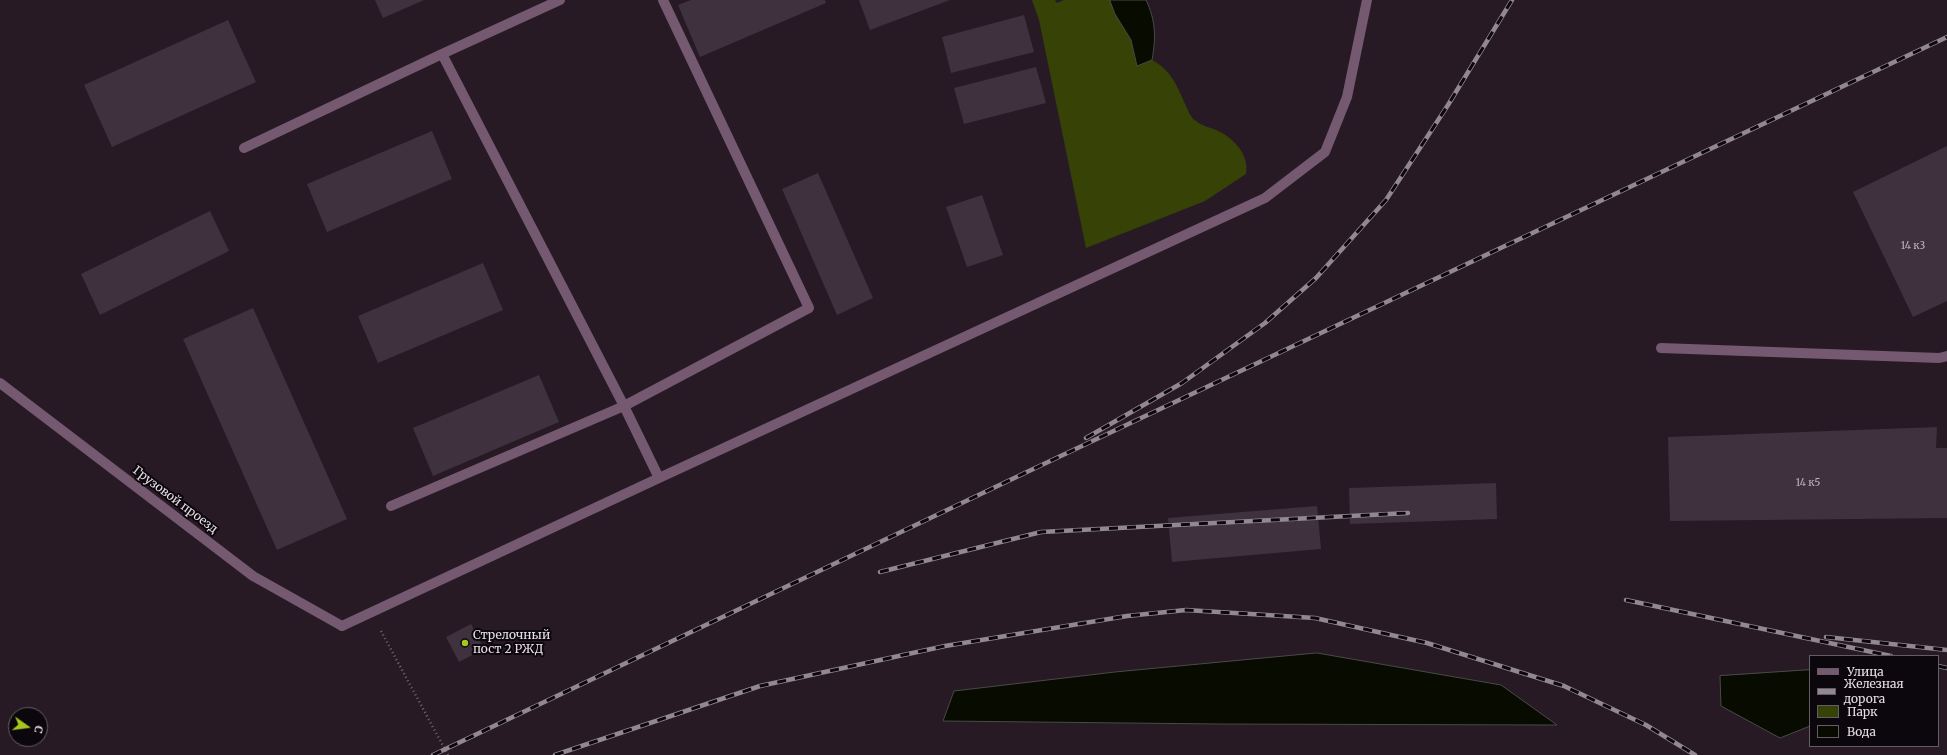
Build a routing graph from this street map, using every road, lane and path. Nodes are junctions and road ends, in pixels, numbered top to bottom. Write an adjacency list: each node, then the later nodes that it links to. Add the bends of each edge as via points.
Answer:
1 (560, 0): 4 (street)
2 (663, 0): 9 (street, via 809,308)
3 (1367, 0): 10 (street, via 1348,97 1325,152 1265,198)
4 (442, 54): 5 (street); 9 (street)
5 (244, 148)
6 (1662, 348): 7 (street, via 1939,358)
7 (1947, 356)
8 (0, 383): 12 (street, Грузовой проезд, via 253,576 342,626)
9 (624, 406): 10 (street); 11 (street)
10 (659, 478): 12 (street)
11 (391, 506)
12 (372, 613): 13 (path)
13 (448, 755)

